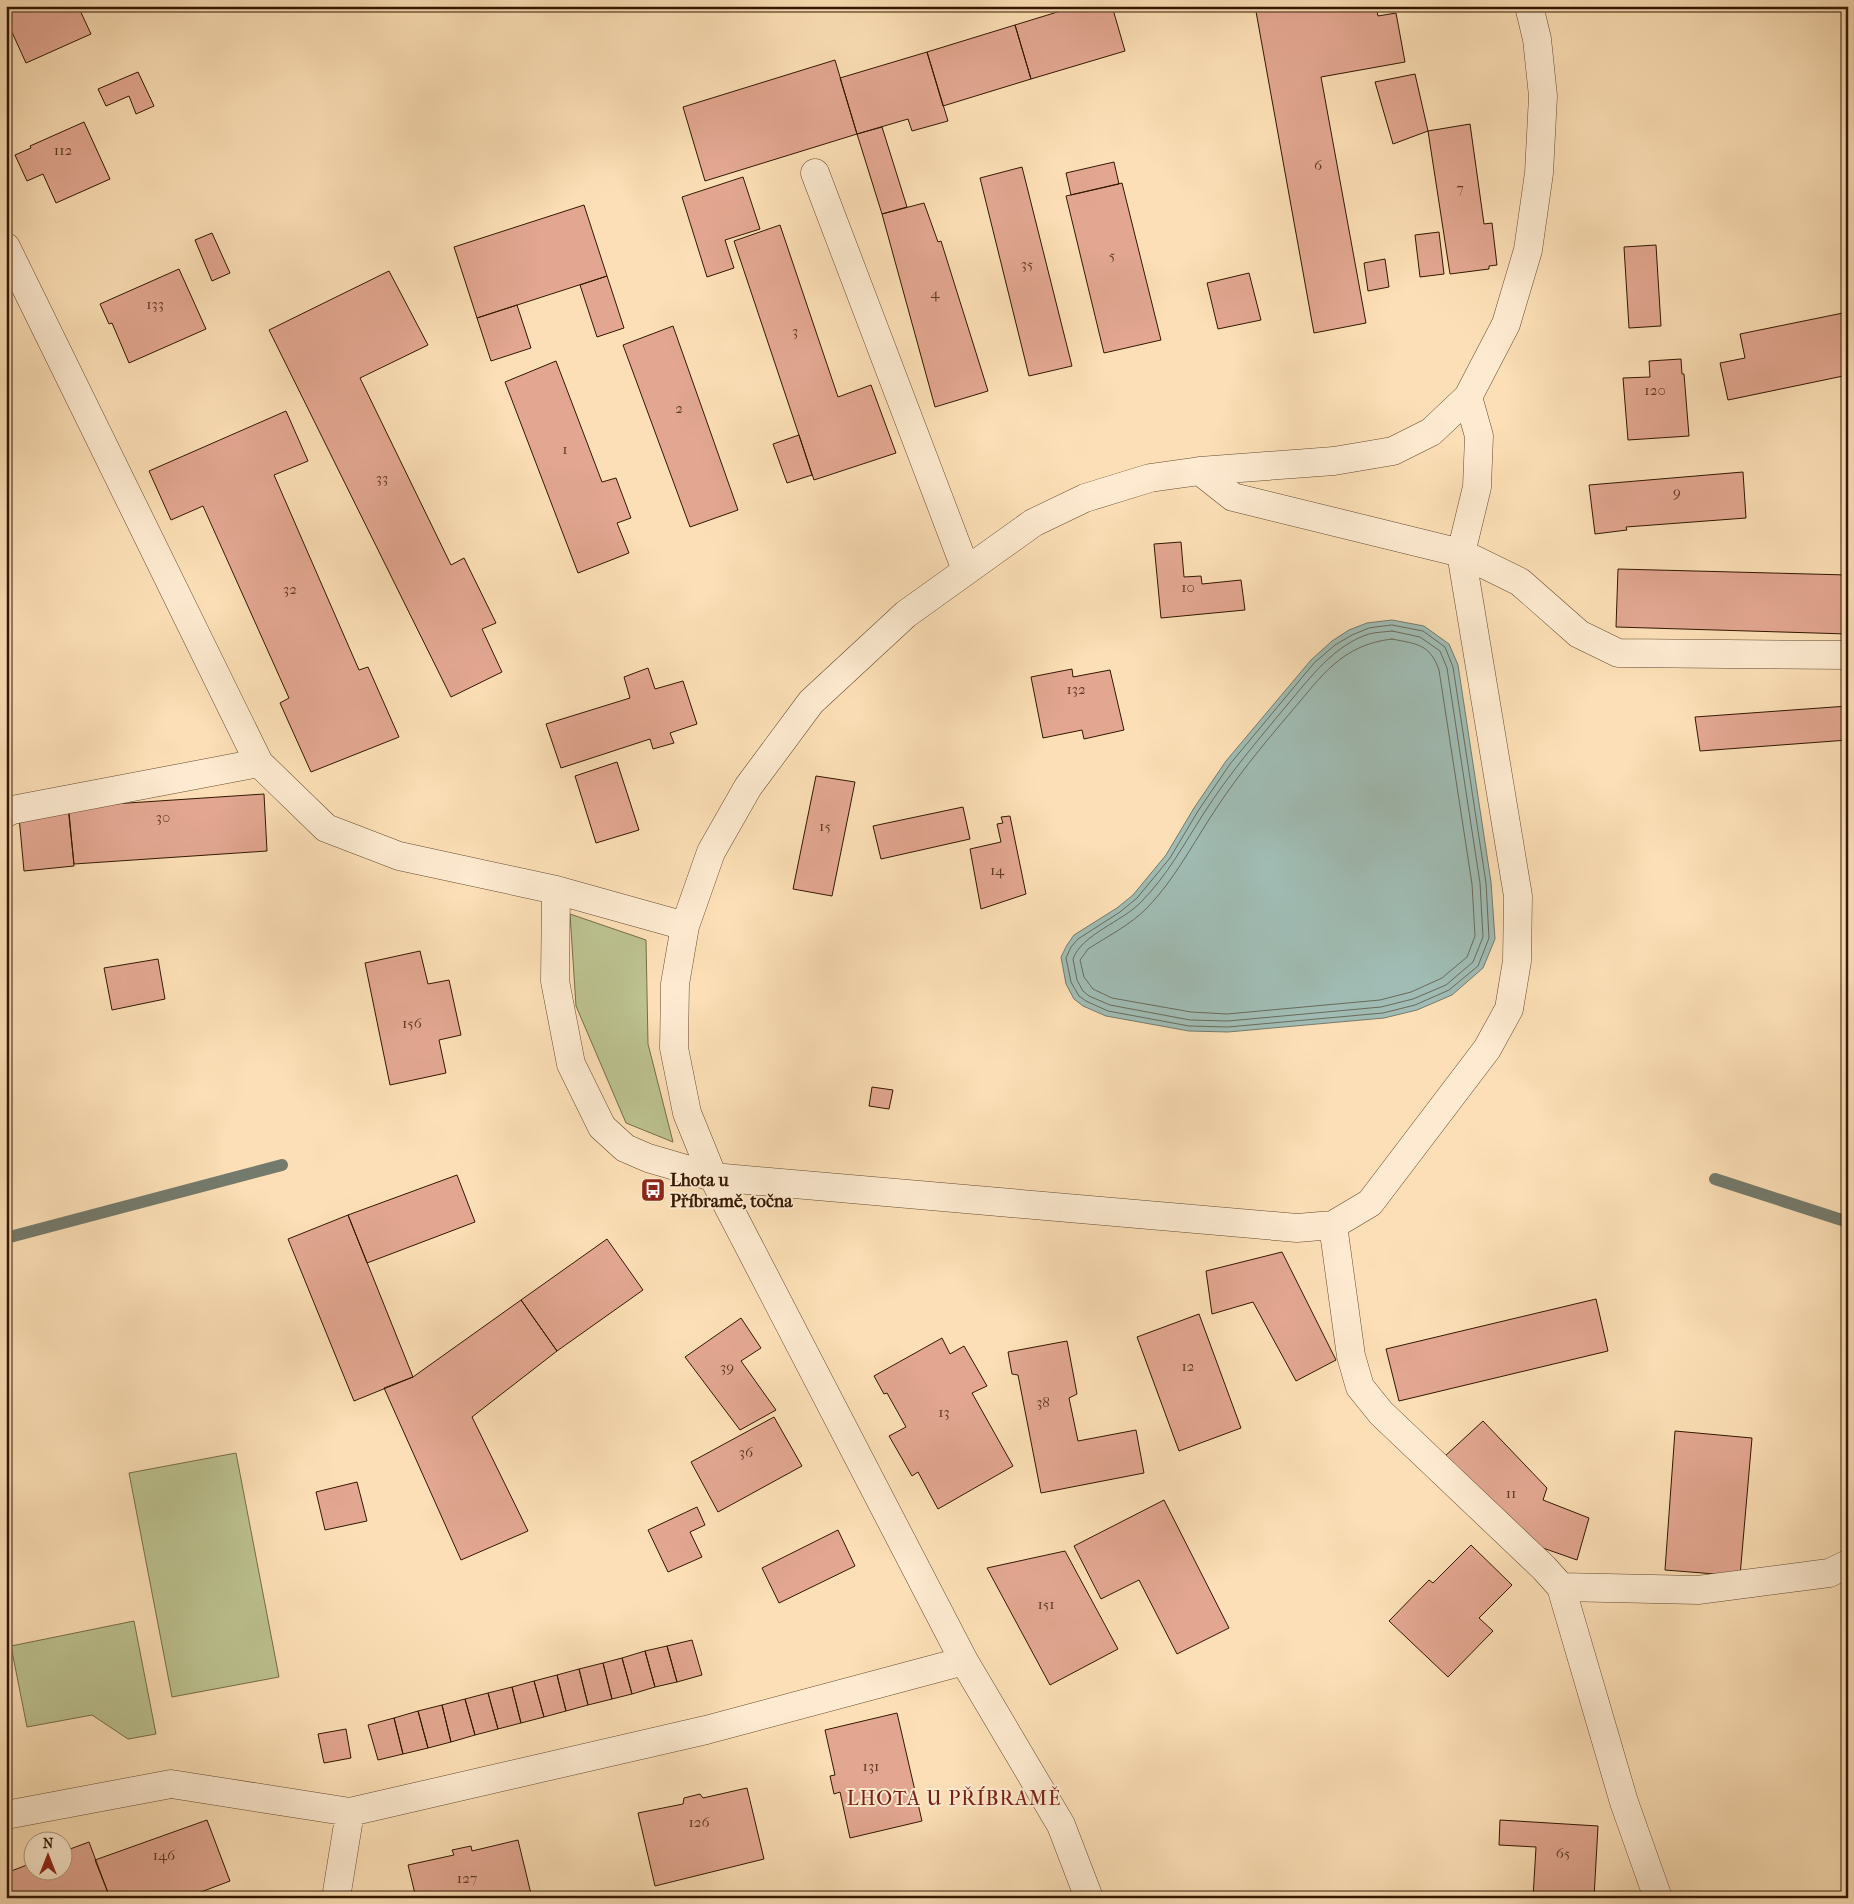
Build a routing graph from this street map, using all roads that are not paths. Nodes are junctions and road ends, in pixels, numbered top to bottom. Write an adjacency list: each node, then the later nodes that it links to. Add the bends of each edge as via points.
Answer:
1 (1528, 6): 4 (street, via 1537,39 1543,96 1539,173 1528,250 1506,324)
2 (815, 173): 7 (street)
3 (6, 247): 9 (street)
4 (1468, 397): 5 (street, via 1431,432 1393,451 1334,461); 6 (street, via 1480,436 1477,487)
5 (1200, 471): 6 (street, via 1233,496); 7 (street, via 1150,478 1085,498 1033,523)
6 (1461, 553): 8 (street, via 1520,582 1579,634 1618,653); 14 (street, via 1518,896 1517,961 1509,1009 1487,1049 1370,1203)
7 (966, 570): 12 (street, via 906,614 811,702 748,787 711,852)
8 (1848, 654)
9 (258, 763): 10 (street); 11 (street, via 326,828 400,856)
10 (6, 813)
11 (556, 890): 12 (street); 13 (street, via 554,981 571,1064 602,1127 625,1148)
12 (684, 926): 13 (street, via 675,984 674,1048 687,1113)
13 (713, 1177): 14 (street, via 1297,1228); 17 (street)
14 (1333, 1224): 16 (street, via 1351,1356 1360,1387 1381,1413)
15 (1848, 1564): 16 (street, via 1829,1573 1698,1590)
16 (1561, 1588): 22 (street, via 1624,1802)
17 (964, 1661): 18 (street, via 706,1730); 21 (street, via 1061,1825)
18 (350, 1812): 19 (street, via 171,1784); 20 (street)
19 (6, 1815)
20 (336, 1898)
21 (1089, 1898)
22 (1658, 1898)

